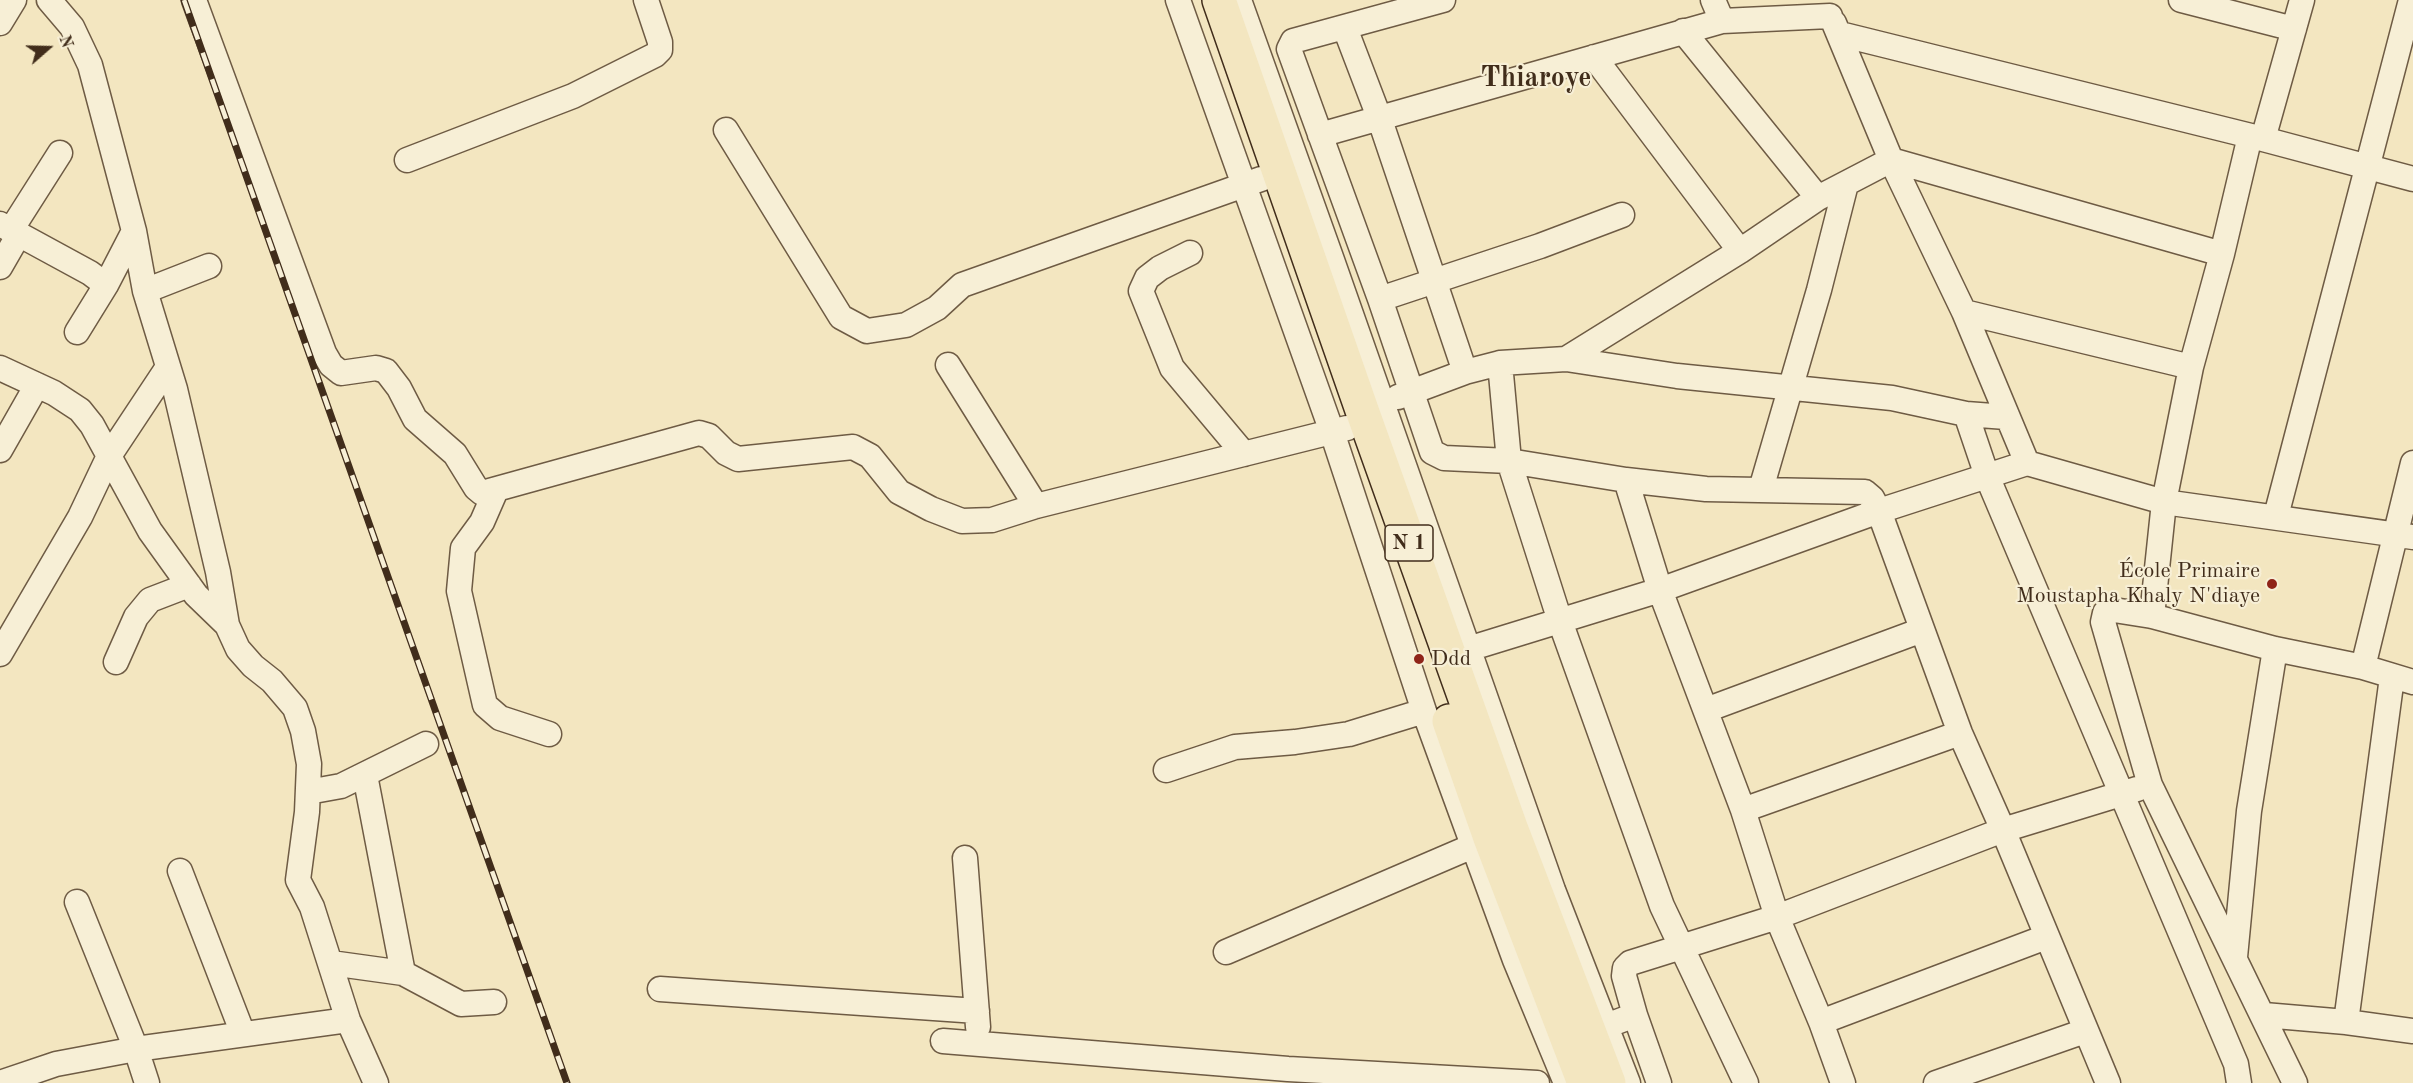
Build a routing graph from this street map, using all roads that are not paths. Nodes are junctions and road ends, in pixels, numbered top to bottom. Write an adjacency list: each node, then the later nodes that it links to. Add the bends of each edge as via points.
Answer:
1 (14, 0): 16 (street)
2 (49, 0): 35 (street, via 72,27 90,65)
3 (194, 0): 69 (street, via 331,365 341,373 376,368 386,371 415,419 455,454 476,488 482,493)
4 (646, 0): 26 (street, via 660,42 656,55 573,96)
5 (1178, 0): 30 (street)
6 (1196, 0): 30 (highway, N 1)
7 (1219, 0): 59 (highway, N 1)
8 (1239, 0): 59 (street)
9 (1443, 0): 17 (street)
10 (2181, 0): 13 (street)
11 (2302, 0): 18 (street)
12 (2411, 0): 28 (street)
13 (2237, 7): 18 (street)
14 (1717, 11): 15 (street); 19 (street)
15 (1831, 17): 24 (street); 27 (street)
16 (0, 23)
17 (1345, 28): 21 (street); 23 (street, via 1293,41 1289,49)
18 (2294, 29): 24 (street)
19 (1683, 32): 20 (street); 32 (street)
20 (1594, 57): 21 (street); 36 (street)
21 (1378, 117): 23 (street); 41 (street)
22 (726, 130): 30 (street, via 842,316 867,331 906,326 937,308 962,285)
23 (1320, 135): 44 (street)
24 (2256, 137): 28 (street); 38 (street)
25 (60, 153): 34 (street)
26 (407, 160)
27 (1891, 160): 31 (street); 38 (street); 45 (street)
28 (2368, 168): 29 (street); 73 (street)
29 (2413, 179)
30 (1252, 181): 59 (highway, N 1)
31 (1846, 183): 32 (street); 55 (street)
32 (1818, 198): 36 (street)
33 (1622, 215): 41 (street)
34 (10, 230): 40 (street); 42 (street)
35 (134, 231): 42 (street); 43 (street)
36 (1740, 250): 47 (street)
37 (1190, 253): 61 (street, via 1147,278 1141,291 1172,368)
38 (2222, 254): 51 (street)
39 (209, 266): 43 (street)
40 (0, 267)
41 (1435, 282): 44 (street); 53 (street)
42 (106, 285): 46 (street)
43 (145, 291): 50 (street)
44 (1380, 299): 56 (street)
45 (1964, 312): 51 (street); 58 (street)
46 (77, 332)
47 (1566, 359): 48 (street); 55 (street)
48 (1500, 363): 53 (street); 63 (street)
49 (948, 365): 71 (street)
50 (168, 367): 62 (street); 79 (street)
51 (2191, 367): 70 (street)
52 (0, 368): 54 (street)
53 (1465, 372): 56 (street)
54 (37, 385): 60 (street); 62 (street, via 80,410)
55 (1790, 389): 57 (street, via 1892,398); 68 (street)
56 (1411, 392): 59 (street); 63 (street, via 1432,452 1437,456)
57 (1966, 414): 58 (street); 66 (street)
58 (2006, 417): 64 (street)
59 (1356, 418): 61 (street); 82 (highway, N 1); 88 (street); 99 (highway, N 1)
60 (0, 450)
61 (1244, 454): 71 (street)
62 (109, 456): 75 (street, via 150,531); 83 (street, via 80,517)
63 (1509, 461): 67 (street); 78 (street)
64 (2027, 463): 66 (street); 70 (street)
65 (2413, 463): 74 (street)
66 (1987, 476): 72 (street); 96 (street)
67 (1626, 480): 68 (street, via 1706,489); 76 (street)
68 (1761, 489): 72 (street, via 1865,492)
69 (496, 490): 71 (street, via 699,433 709,436 738,459 853,447 870,456 899,492 962,521 992,520); 90 (street, via 482,522 463,548 459,591 485,705 500,718)
70 (2164, 502): 73 (street); 77 (street)
71 (1036, 506)
72 (1879, 511): 76 (street); 80 (street)
73 (2276, 516): 74 (street)
74 (2404, 536): 85 (street)
75 (189, 585): 79 (street); 84 (street, via 150,600 136,617)
76 (1660, 590): 78 (street); 87 (street)
77 (2152, 616): 81 (street); 94 (street, via 2114,610 2105,613 2103,622)
78 (1560, 621): 82 (street); 106 (street, via 1662,906)
79 (227, 625): 95 (street, via 238,649 295,708 309,764)
80 (1923, 630): 87 (street); 89 (street)
81 (2275, 649): 85 (street); 108 (street, via 2249,811)
82 (1459, 652): 102 (highway, N 1)
83 (0, 654)
84 (116, 662)
85 (2363, 667): 86 (street)
86 (2403, 679): 118 (street)
87 (1706, 710): 97 (street)
88 (1424, 711): 92 (street, via 1349,734 1234,747); 99 (street)
89 (1960, 733): 97 (street); 98 (street)
90 (549, 734)
91 (426, 744): 93 (street)
92 (1166, 770)
93 (365, 775): 95 (street, via 341,786); 110 (street)
94 (2150, 785): 96 (street); 108 (street)
95 (308, 792): 109 (street, via 298,880 312,907)
96 (2121, 794): 98 (street); 137 (street, via 2236,1064)
97 (1743, 810): 104 (street)
98 (2003, 830): 104 (street); 105 (street)
99 (1482, 842): 107 (street); 126 (highway, N 1)
100 (965, 858): 113 (street)
101 (180, 871): 122 (street)
102 (1545, 892): 119 (street); 130 (highway, N 1)
103 (77, 902): 125 (street)
104 (1777, 917): 106 (street); 117 (street)
105 (2046, 937): 117 (street); 121 (street)
106 (1683, 947): 114 (street, via 1630,963 1626,968 1624,975); 133 (street)
107 (1226, 951)
108 (2235, 957): 115 (street)
109 (331, 963): 110 (street); 116 (street)
110 (403, 973): 112 (street, via 461,1004)
111 (660, 989): 113 (street)
112 (494, 1002)
113 (977, 1011): 124 (street)
114 (1635, 1015): 119 (street); 132 (street)
115 (2264, 1015): 118 (street); 138 (street)
116 (348, 1020): 122 (street); 129 (street)
117 (1821, 1022): 134 (street)
118 (2346, 1022): 120 (street)
119 (1606, 1026): 131 (street)
120 (2413, 1031)
121 (2085, 1032): 135 (street); 136 (street)
122 (243, 1034): 125 (street)
123 (943, 1041): 124 (street)
124 (980, 1044): 126 (street, via 1288,1069)
125 (136, 1048): 127 (street, via 56,1064); 128 (street)
126 (1561, 1079)
127 (0, 1083)
128 (147, 1083)
129 (376, 1083)
130 (1609, 1083)
131 (1628, 1083)
132 (1659, 1083)
133 (1746, 1083)
134 (1843, 1083)
135 (1936, 1083)
136 (2108, 1083)
137 (2239, 1083)
138 (2295, 1083)

